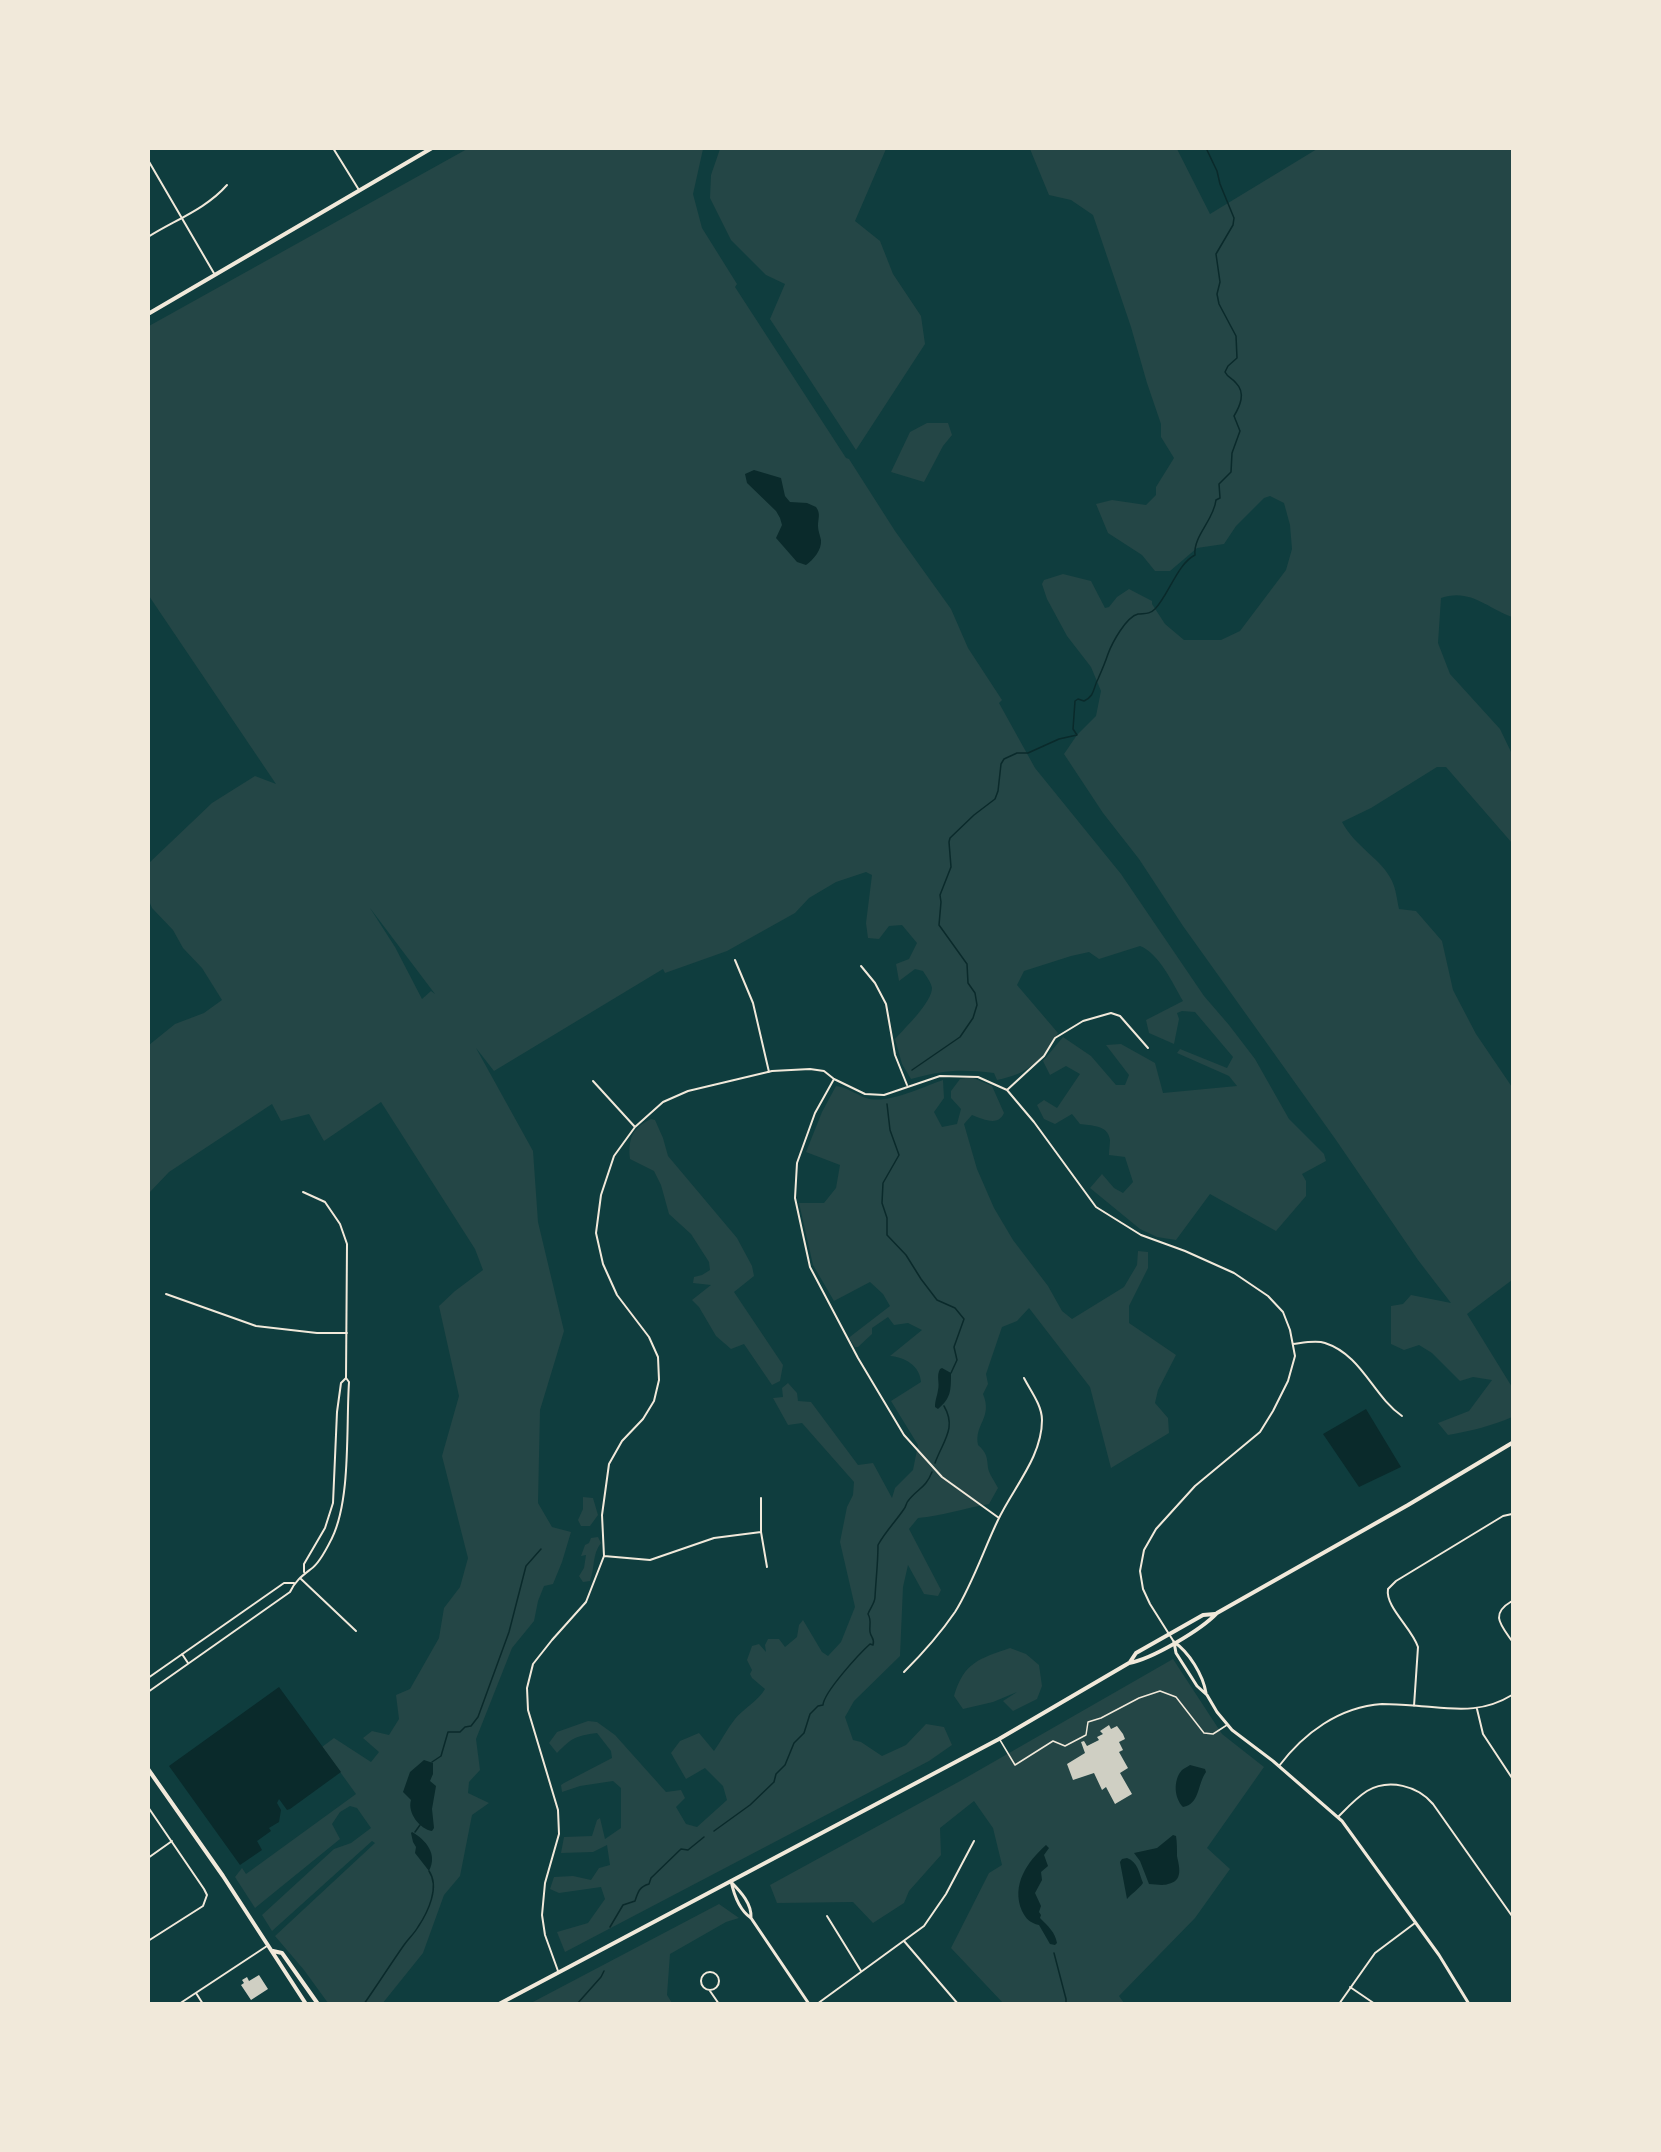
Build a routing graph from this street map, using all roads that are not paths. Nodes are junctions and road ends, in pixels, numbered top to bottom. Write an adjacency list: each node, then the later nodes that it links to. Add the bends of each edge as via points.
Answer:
1 (333, 148): 5 (street)
2 (432, 148): 5 (main road)
3 (148, 160): 6 (street)
4 (226, 185): 6 (street, via 218,196)
5 (359, 190): 8 (main road)
6 (182, 218): 7 (street); 8 (street)
7 (148, 237)
8 (216, 276): 9 (main road)
9 (148, 314)
10 (735, 960): 13 (street, via 753,1003)
11 (861, 966): 16 (street, via 886,1004 895,1055)
12 (1148, 1048): 17 (street, via 1120,1016 1111,1013 1083,1021 1055,1038 1044,1056)
13 (769, 1072): 14 (street, via 810,1069 824,1071); 18 (street, via 688,1091 663,1102)
14 (834, 1079): 16 (street, via 865,1094 884,1095); 31 (street, via 815,1113 797,1163 795,1198 810,1267 904,1435 942,1477)
15 (593, 1081): 18 (street)
16 (907, 1085): 17 (street, via 940,1076 978,1077)
17 (1007, 1090): 22 (street, via 1096,1207 1141,1236 1234,1273 1268,1296 1283,1312)
18 (635, 1127): 33 (street, via 614,1156 601,1195 596,1233 603,1264 617,1295 649,1337 658,1357 659,1380 654,1401 622,1440 609,1464 602,1515)
19 (303, 1192): 21 (street, via 326,1202 347,1244)
20 (166, 1294): 21 (street, via 256,1326)
21 (347, 1333): 23 (street)
22 (1293, 1344): 27 (street, via 1324,1342 1348,1355 1388,1406); 41 (street, via 1288,1381 1260,1432 1195,1486 1156,1529 1144,1550 1140,1571 1143,1589)
23 (346, 1378): 25 (street, via 341,1383); 26 (street)
24 (1024, 1378): 31 (street, via 1038,1403 1041,1433 1032,1459)
25 (337, 1412): 26 (street); 35 (street, via 333,1503 325,1528 304,1564)
26 (347, 1413): 35 (street, via 339,1520 325,1551 312,1569)
27 (1402, 1416)
28 (1512, 1443): 39 (main road)
29 (761, 1498): 32 (street)
30 (1512, 1514): 52 (street, via 1448,1549 1388,1589 1388,1600 1418,1647)
31 (999, 1518): 47 (street, via 956,1610 931,1645)
32 (761, 1532): 33 (street, via 714,1538 650,1560); 34 (street)
33 (604, 1556): 74 (street, via 586,1602 533,1664 527,1688 528,1710 558,1810 559,1834 545,1883 542,1915)
34 (767, 1567)
35 (304, 1573): 36 (street)
36 (300, 1578): 37 (street); 40 (street)
37 (294, 1583): 44 (street, via 284,1583); 45 (street, via 290,1592)
38 (1512, 1601): 42 (street, via 1499,1613)
39 (1217, 1613): 41 (main road, via 1203,1616); 43 (main road, via 1207,1624)
40 (356, 1631)
41 (1169, 1635): 43 (street); 46 (main road, via 1136,1653)
42 (1512, 1641)
43 (1174, 1642): 46 (main road); 50 (street, via 1176,1653); 50 (street, via 1204,1682)
44 (182, 1654): 45 (street); 48 (street)
45 (188, 1663): 49 (street)
46 (1129, 1663): 55 (main road)
47 (904, 1672)
48 (148, 1678)
49 (148, 1692)
50 (1207, 1695): 54 (street)
51 (1512, 1695): 53 (street)
52 (1414, 1706): 53 (street); 56 (street, via 1374,1705 1336,1717 1308,1734)
53 (1477, 1709): 58 (street, via 1483,1734)
54 (1227, 1724): 55 (lane, via 1213,1734 1204,1733 1176,1697 1160,1691 1088,1722 1086,1735 1065,1746 1053,1741 1015,1765); 56 (street)
55 (999, 1739): 64 (main road)
56 (1279, 1766): 60 (street)
57 (148, 1769): 71 (main road)
58 (1512, 1778)
59 (148, 1807): 61 (street)
60 (1338, 1817): 66 (street, via 1377,1787 1399,1785 1423,1794); 68 (street)
61 (172, 1841): 63 (street); 69 (street, via 204,1889 206,1900)
62 (974, 1841): 70 (street, via 931,1917)
63 (148, 1858)
64 (731, 1881): 67 (street, via 734,1896); 67 (street, via 752,1912); 74 (main road)
65 (827, 1916): 73 (street)
66 (1512, 1916)
67 (751, 1918): 84 (street)
68 (1415, 1923): 75 (street, via 1375,1953); 89 (street)
69 (148, 1941)
70 (904, 1941): 73 (street); 86 (street)
71 (269, 1945): 72 (main road); 77 (street)
72 (273, 1951): 80 (main road); 81 (main road, via 282,1953)
73 (861, 1971): 85 (street)
74 (559, 1973): 82 (main road)
75 (1350, 1987): 87 (street); 88 (street)
76 (710, 1990): 76 (street, via 719,1980 709,1971 703,1974 701,1983); 83 (street)
77 (196, 1993): 78 (street); 79 (street)
78 (179, 2004)
79 (203, 2004)
80 (306, 2004)
81 (318, 2004)
82 (499, 2004)
83 (719, 2004)
84 (809, 2004)
85 (817, 2004)
86 (958, 2004)
87 (1339, 2004)
88 (1375, 2004)
89 (1469, 2004)

